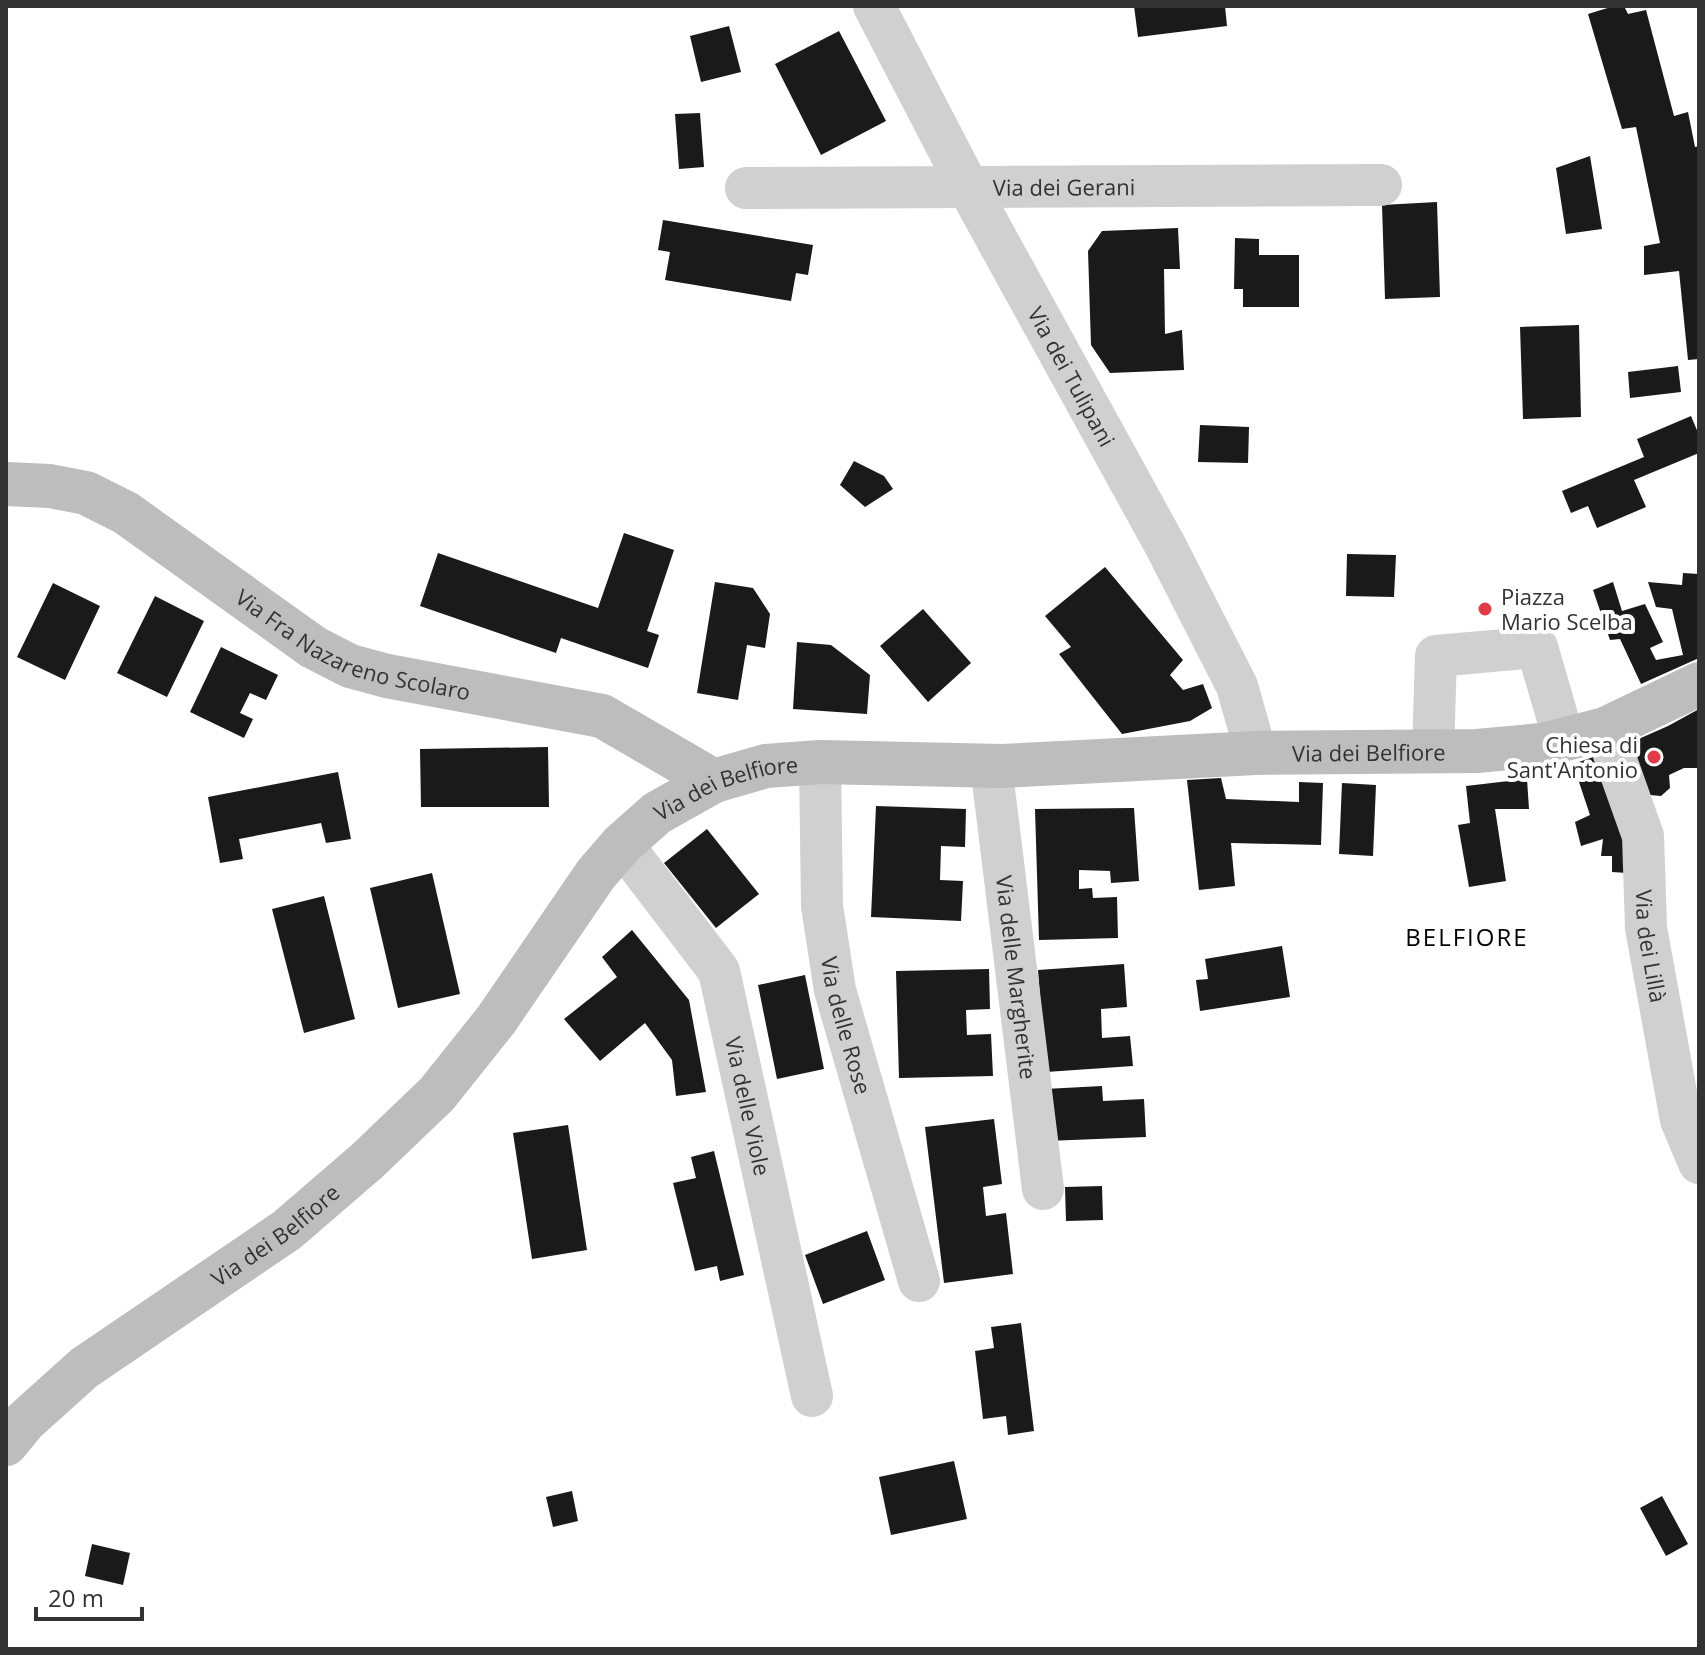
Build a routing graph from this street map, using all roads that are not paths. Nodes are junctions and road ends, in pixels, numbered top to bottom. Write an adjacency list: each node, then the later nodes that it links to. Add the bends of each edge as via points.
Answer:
1 (874, 6): 3 (street, Via dei Tulipani)
2 (1381, 185): 3 (street, Via dei Gerani)
3 (968, 187): 4 (street, Via dei Gerani); 10 (street, Via dei Tulipani, via 1237,686)
4 (746, 188)
5 (6, 484): 13 (street, Via Fra Nazareno Scolaro, via 86,493 126,513 313,647 350,666 602,716)
6 (1699, 684): 7 (street, Via dei Belfiore)
7 (1605, 729): 8 (street, Via dei Belfiore); 15 (street, Via dei Lillà, via 1643,836 1646,928)
8 (1564, 740): 9 (street, Via dei Belfiore, via 1529,747); 9 (street, via 1537,647 1522,648 1436,656)
9 (1433, 751): 10 (street, Via dei Belfiore)
10 (1256, 753): 12 (street, Via dei Belfiore)
11 (820, 762): 12 (street, Via dei Belfiore); 13 (street, Via dei Belfiore, via 766,766); 18 (street, Via delle Rose, via 822,906 835,990)
12 (991, 765): 17 (street, Via delle Margherite)
13 (714, 781): 14 (street, Via dei Belfiore, via 657,813)
14 (622, 844): 19 (street, Via delle Viole, via 719,971); 20 (street, Via dei Belfiore, via 437,1094 287,1230 84,1368)
15 (1687, 1086): 16 (street, Via dei Lillà, via 1681,1120)
16 (1699, 1163)
17 (1043, 1189)
18 (919, 1281)
19 (812, 1396)
20 (6, 1444)

